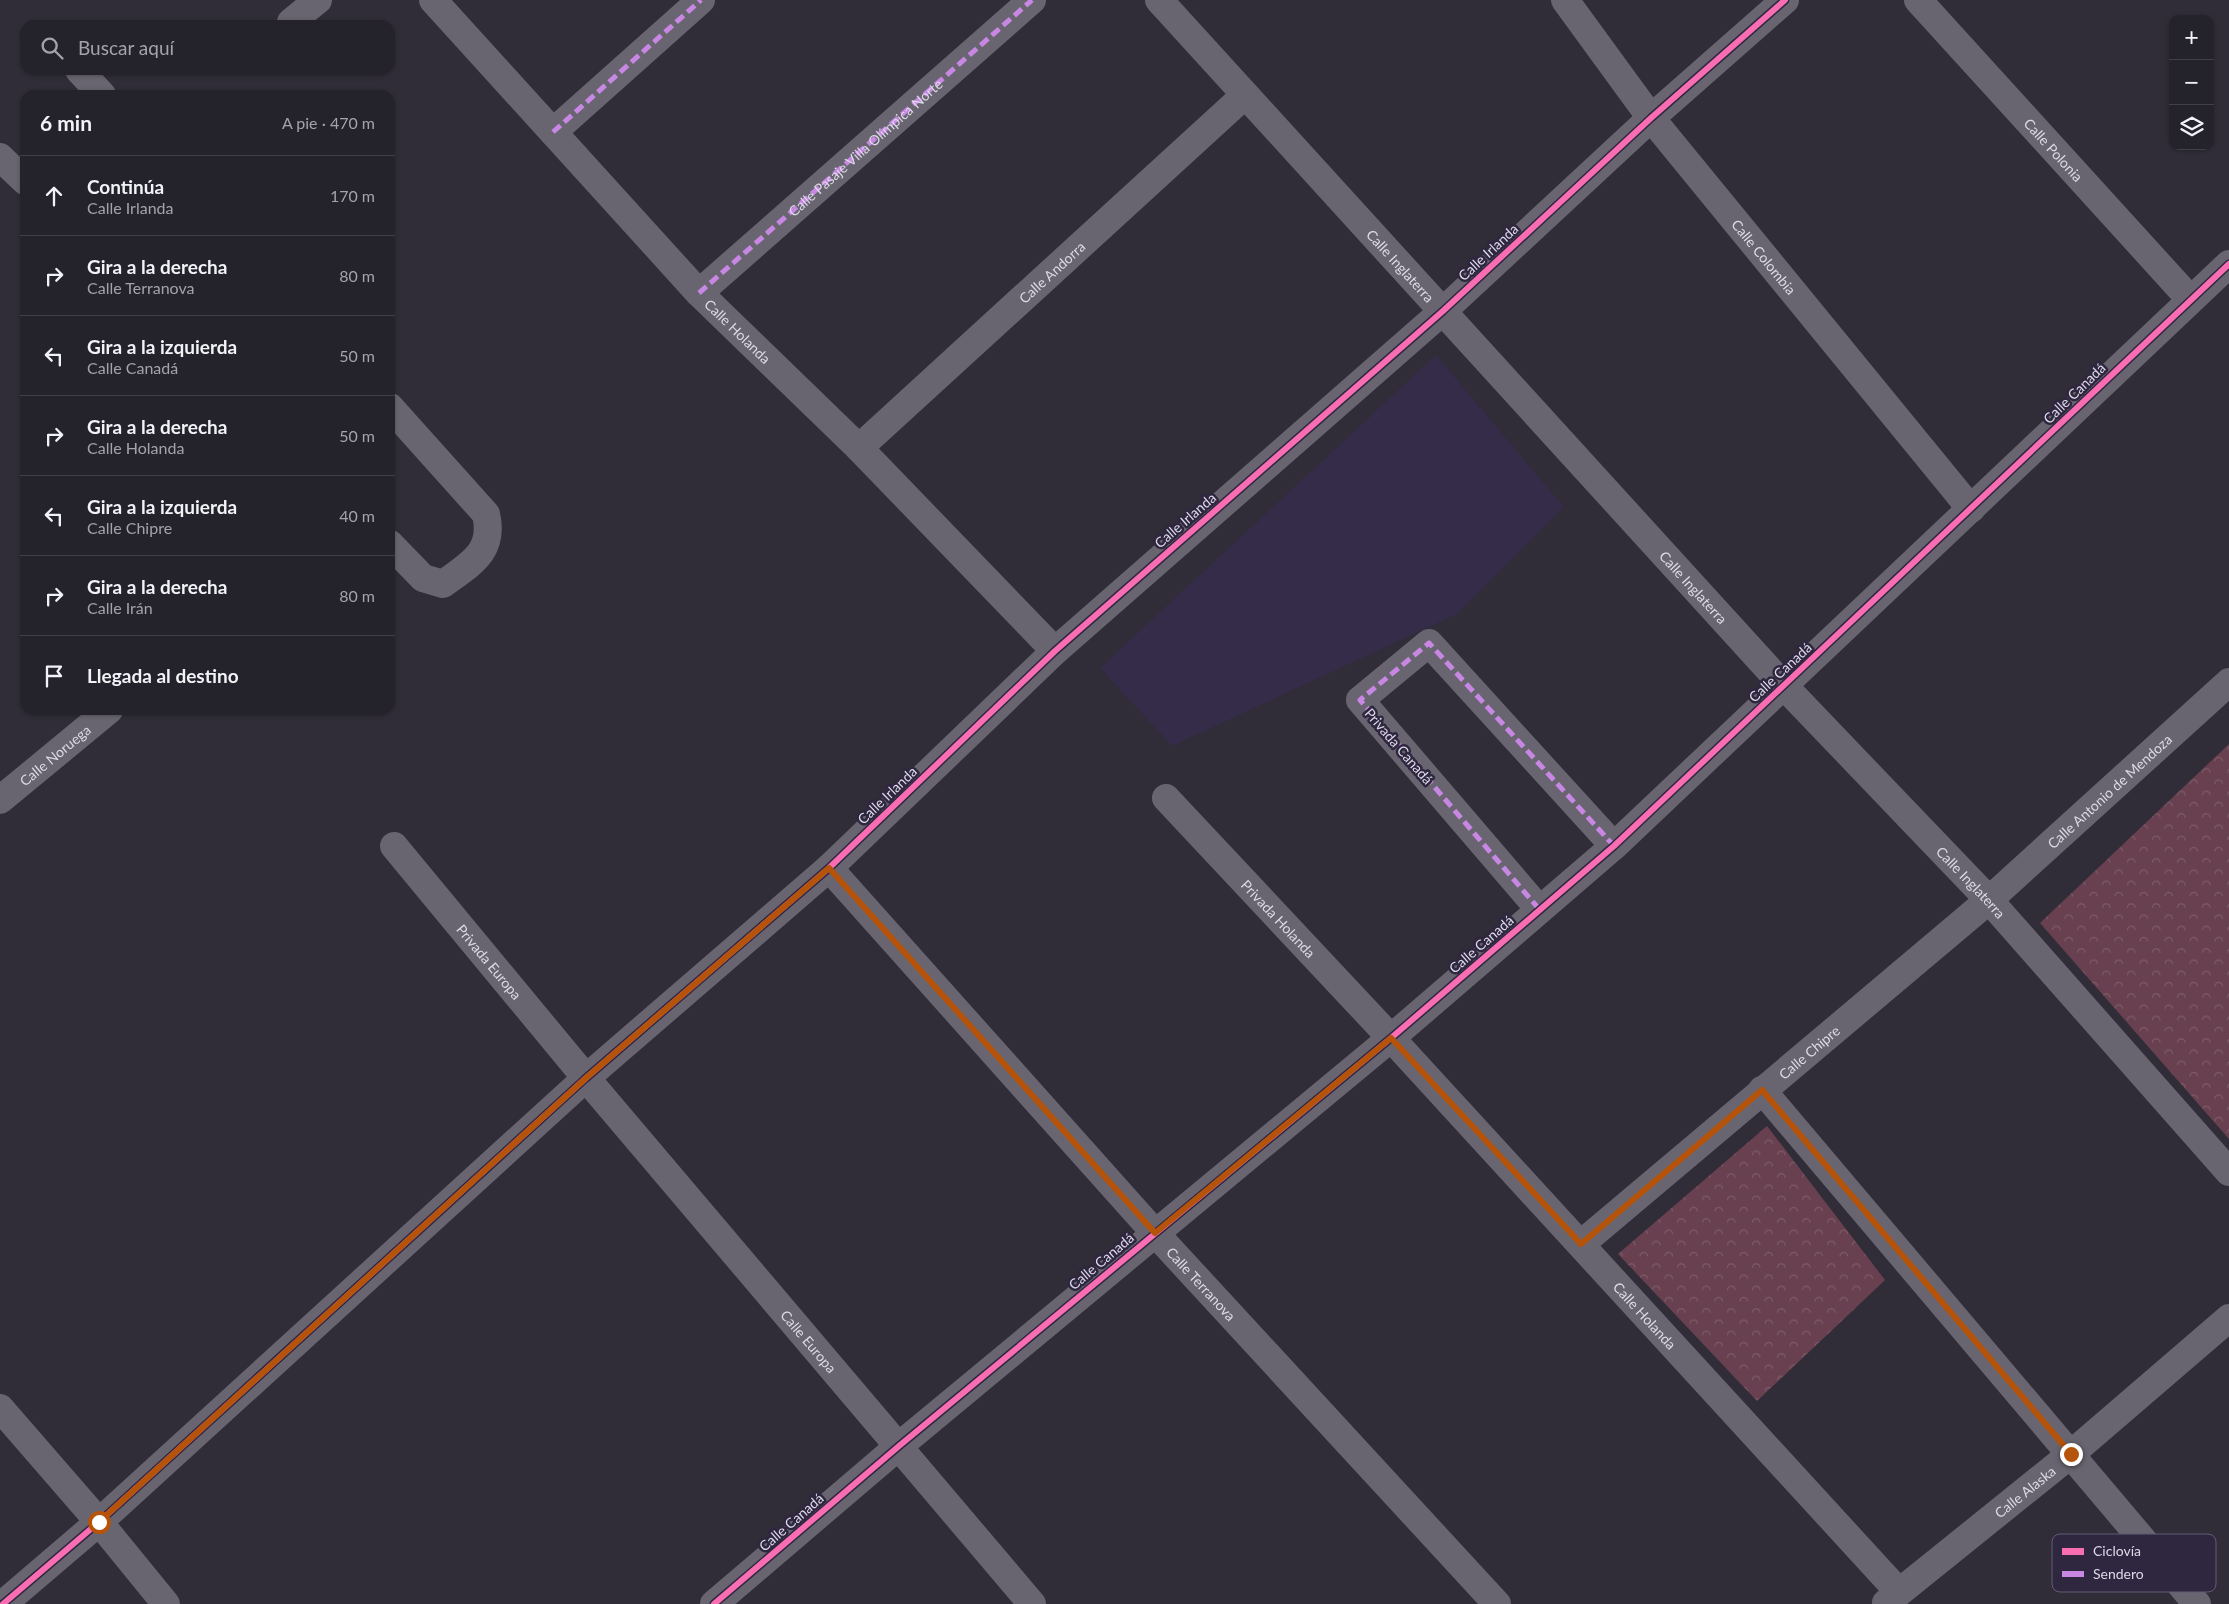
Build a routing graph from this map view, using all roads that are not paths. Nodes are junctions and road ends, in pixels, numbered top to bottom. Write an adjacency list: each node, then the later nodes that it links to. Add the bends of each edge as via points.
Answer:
1 (318, 0): 9 (street)
2 (433, 0): 14 (street, Calle Holanda)
3 (701, 0): 14 (street)
4 (1032, 0): 18 (street, Calle Pasaje Villa Olímpica Norte)
5 (1159, 0): 12 (street, Calle Inglaterra)
6 (1565, 0): 13 (street, Calle Colombia)
7 (1784, 0): 13 (street, Calle Irlanda)
8 (1918, 0): 19 (street, Calle Polonia)
9 (293, 20)
10 (84, 75): 11 (street)
11 (97, 90)
12 (1245, 95): 20 (street, Calle Inglaterra); 22 (street, Calle Andorra)
13 (1651, 118): 20 (street, Calle Irlanda); 23 (street, Calle Colombia)
14 (553, 132): 18 (street, Calle Holanda)
15 (0, 157): 16 (street)
16 (20, 176)
17 (2229, 264): 19 (street, Calle Canadá)
18 (699, 293): 22 (street, Calle Holanda)
19 (2190, 299): 23 (street, Calle Canadá)
20 (1443, 311): 25 (street, Calle Irlanda); 27 (street, Calle Inglaterra)
21 (395, 413): 24 (street, via 486,514 489,536 485,548 467,567 443,584 423,578)
22 (859, 448): 25 (street, Calle Holanda)
23 (1971, 508): 27 (street, Calle Canadá)
24 (395, 549)
25 (1055, 651): 33 (street, Calle Irlanda)
26 (2229, 682): 34 (street, Calle Antonio de Mendoza)
27 (1784, 686): 32 (street, Calle Canadá); 34 (street, Calle Inglaterra)
28 (103, 715): 30 (street, Calle Noruega)
29 (1166, 798): 36 (street, Privada Holanda)
30 (0, 800)
31 (394, 846): 37 (street, Privada Europa)
32 (1614, 846): 35 (street, Calle Canadá); 35 (street, Privada Canadá, via 1428,643 1360,700)
33 (829, 868): 37 (street, Calle Irlanda); 40 (street, Calle Terranova)
34 (1989, 900): 38 (street, Calle Chipre); 39 (street, Calle Inglaterra)
35 (1539, 909): 36 (street, Calle Canadá)
36 (1391, 1038): 40 (street, Calle Canadá); 41 (street, Calle Holanda)
37 (586, 1078): 44 (street, Calle Europa); 46 (street, Calle Irlanda)
38 (1762, 1090): 41 (street, Calle Chipre); 45 (street)
39 (2229, 1172)
40 (1155, 1233): 44 (street, Calle Canadá); 54 (street, Calle Terranova)
41 (1581, 1244): 49 (street, Calle Holanda)
42 (2229, 1318): 45 (street, Calle Alaska)
43 (0, 1408): 46 (street)
44 (899, 1446): 52 (street, Calle Canadá); 53 (street, Calle Europa)
45 (2071, 1454): 47 (street); 49 (street, Calle Alaska)
46 (99, 1522): 50 (street, Calle Irlanda); 51 (street)
47 (2138, 1534)
48 (2187, 1592): 55 (street)
49 (1892, 1598)
50 (3, 1604)
51 (166, 1604)
52 (714, 1604)
53 (1032, 1604)
54 (1498, 1604)
55 (2197, 1604)

